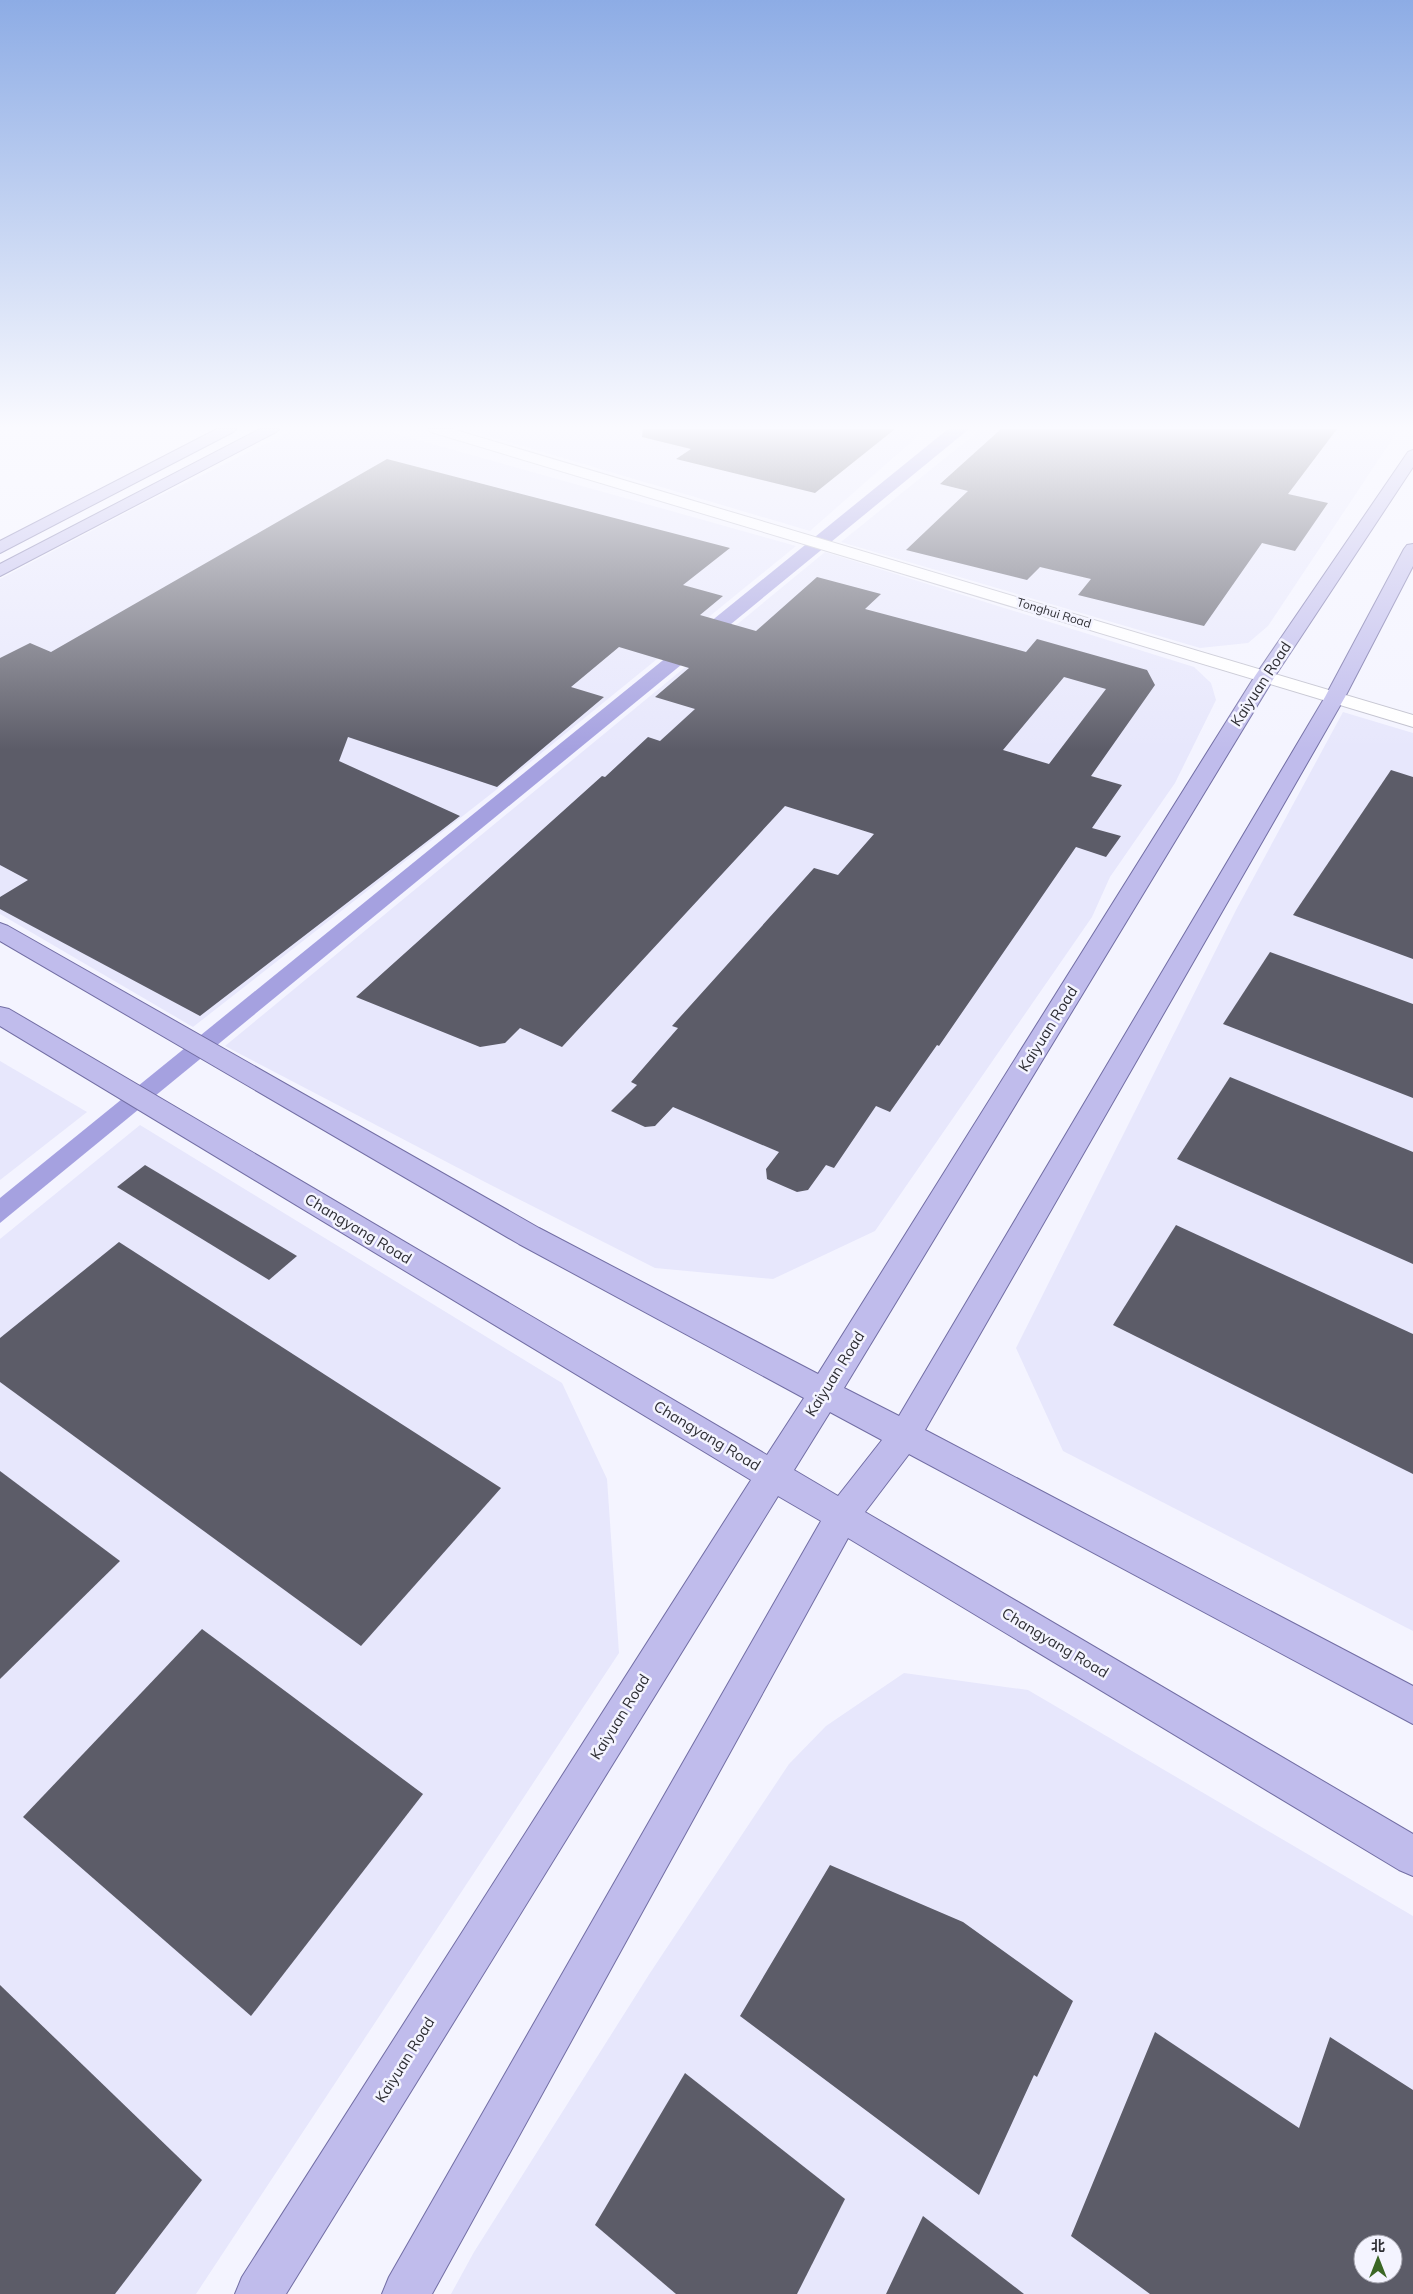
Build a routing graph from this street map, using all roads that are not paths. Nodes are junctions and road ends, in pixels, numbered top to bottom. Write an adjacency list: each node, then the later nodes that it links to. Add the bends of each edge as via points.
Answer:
1 (23, 536): 5 (main road)
2 (67, 536): 7 (main road)
3 (795, 536): 8 (street, Tonghui Road)
4 (1358, 536): 8 (main road, Kaiyuan Road)
5 (0, 548)
6 (1413, 549): 9 (main road)
7 (0, 571)
8 (1265, 676): 9 (street, Tonghui Road); 13 (main road, Kaiyuan Road)
9 (1335, 697): 10 (street, Tonghui Road); 14 (main road)
10 (1413, 721)
11 (0, 931): 13 (main road, via 529,1236)
12 (0, 1015): 15 (main road, Changyang Road)
13 (824, 1393): 14 (main road); 15 (main road, Kaiyuan Road)
14 (905, 1435): 16 (main road); 17 (main road)
15 (772, 1475): 16 (main road, Changyang Road); 19 (main road, Kaiyuan Road)
16 (842, 1516): 18 (main road, Changyang Road); 20 (main road)
17 (1413, 1706)
18 (1413, 1856)
19 (259, 2294)
20 (406, 2294)

